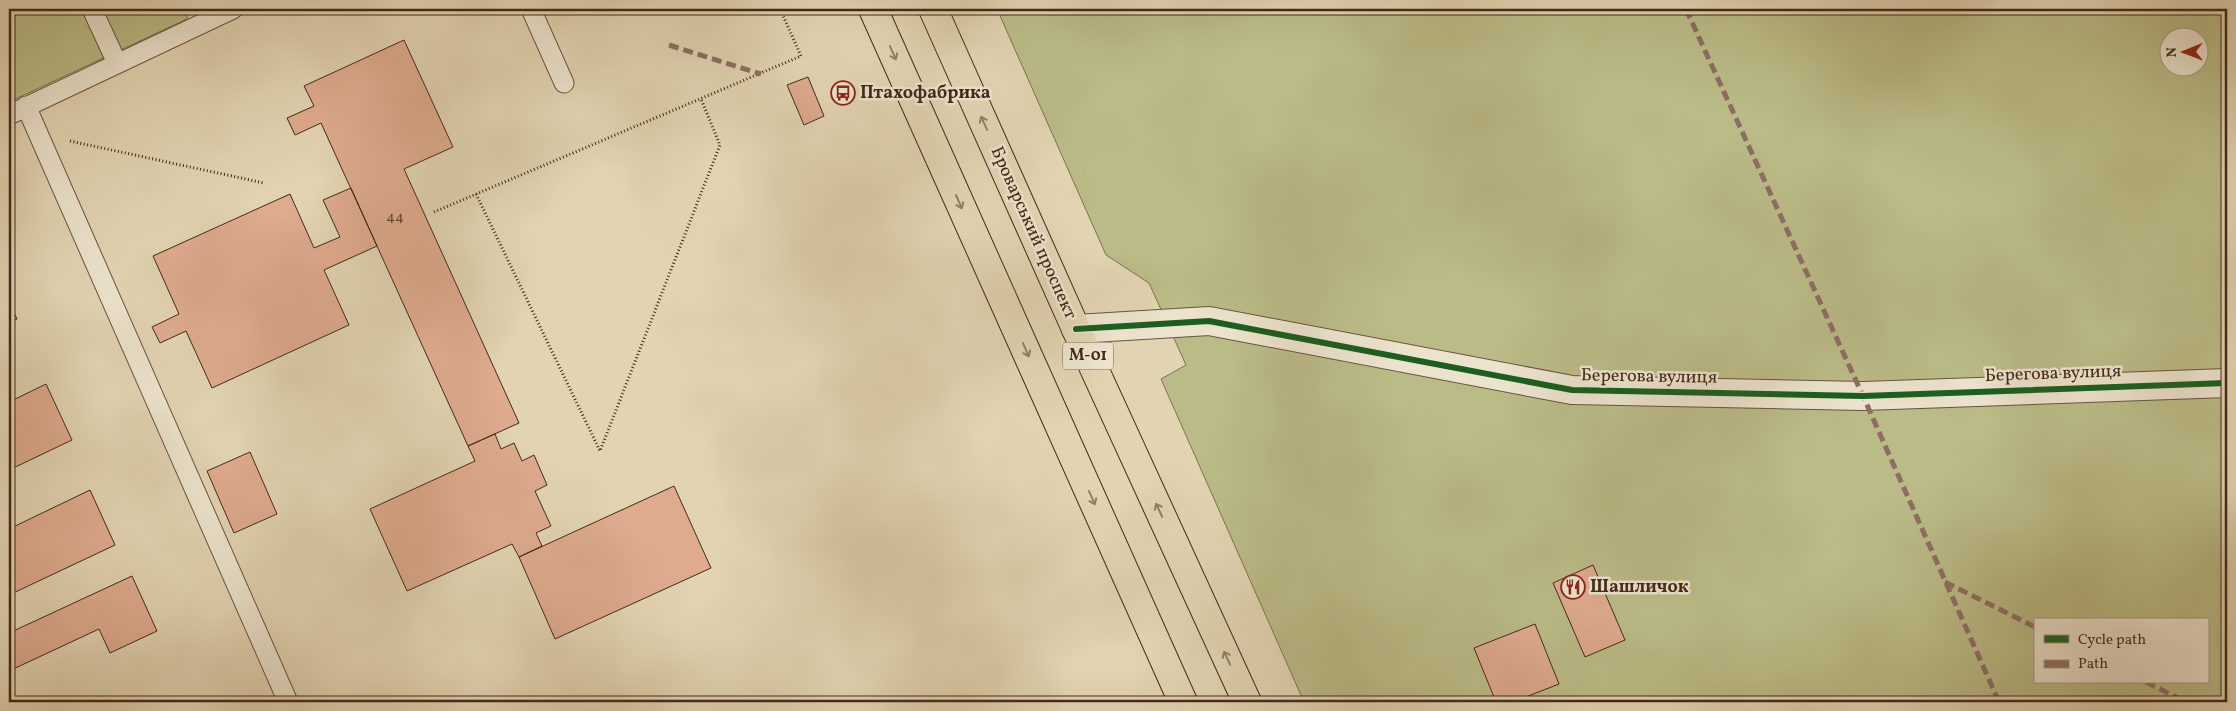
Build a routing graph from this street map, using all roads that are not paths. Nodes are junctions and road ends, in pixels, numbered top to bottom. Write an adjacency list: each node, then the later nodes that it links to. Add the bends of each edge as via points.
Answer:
1 (92, 9): 6 (lane)
2 (233, 9): 6 (lane)
3 (531, 9): 7 (lane)
4 (873, 9): 13 (highway, М-01, one-way to 13)
5 (933, 9): 10 (highway, Броварський проспект / М-01, one-way to 5)
6 (117, 63): 8 (lane)
7 (564, 83)
8 (26, 106): 9 (lane); 12 (lane)
9 (9, 114)
10 (1076, 329): 11 (street, Берегова вулиця, via 1209,321 1572,390 1862,396); 14 (highway, Броварський проспект / М-01, one-way to 10)
11 (2227, 383)
12 (288, 702)
13 (1183, 702)
14 (1247, 702)

